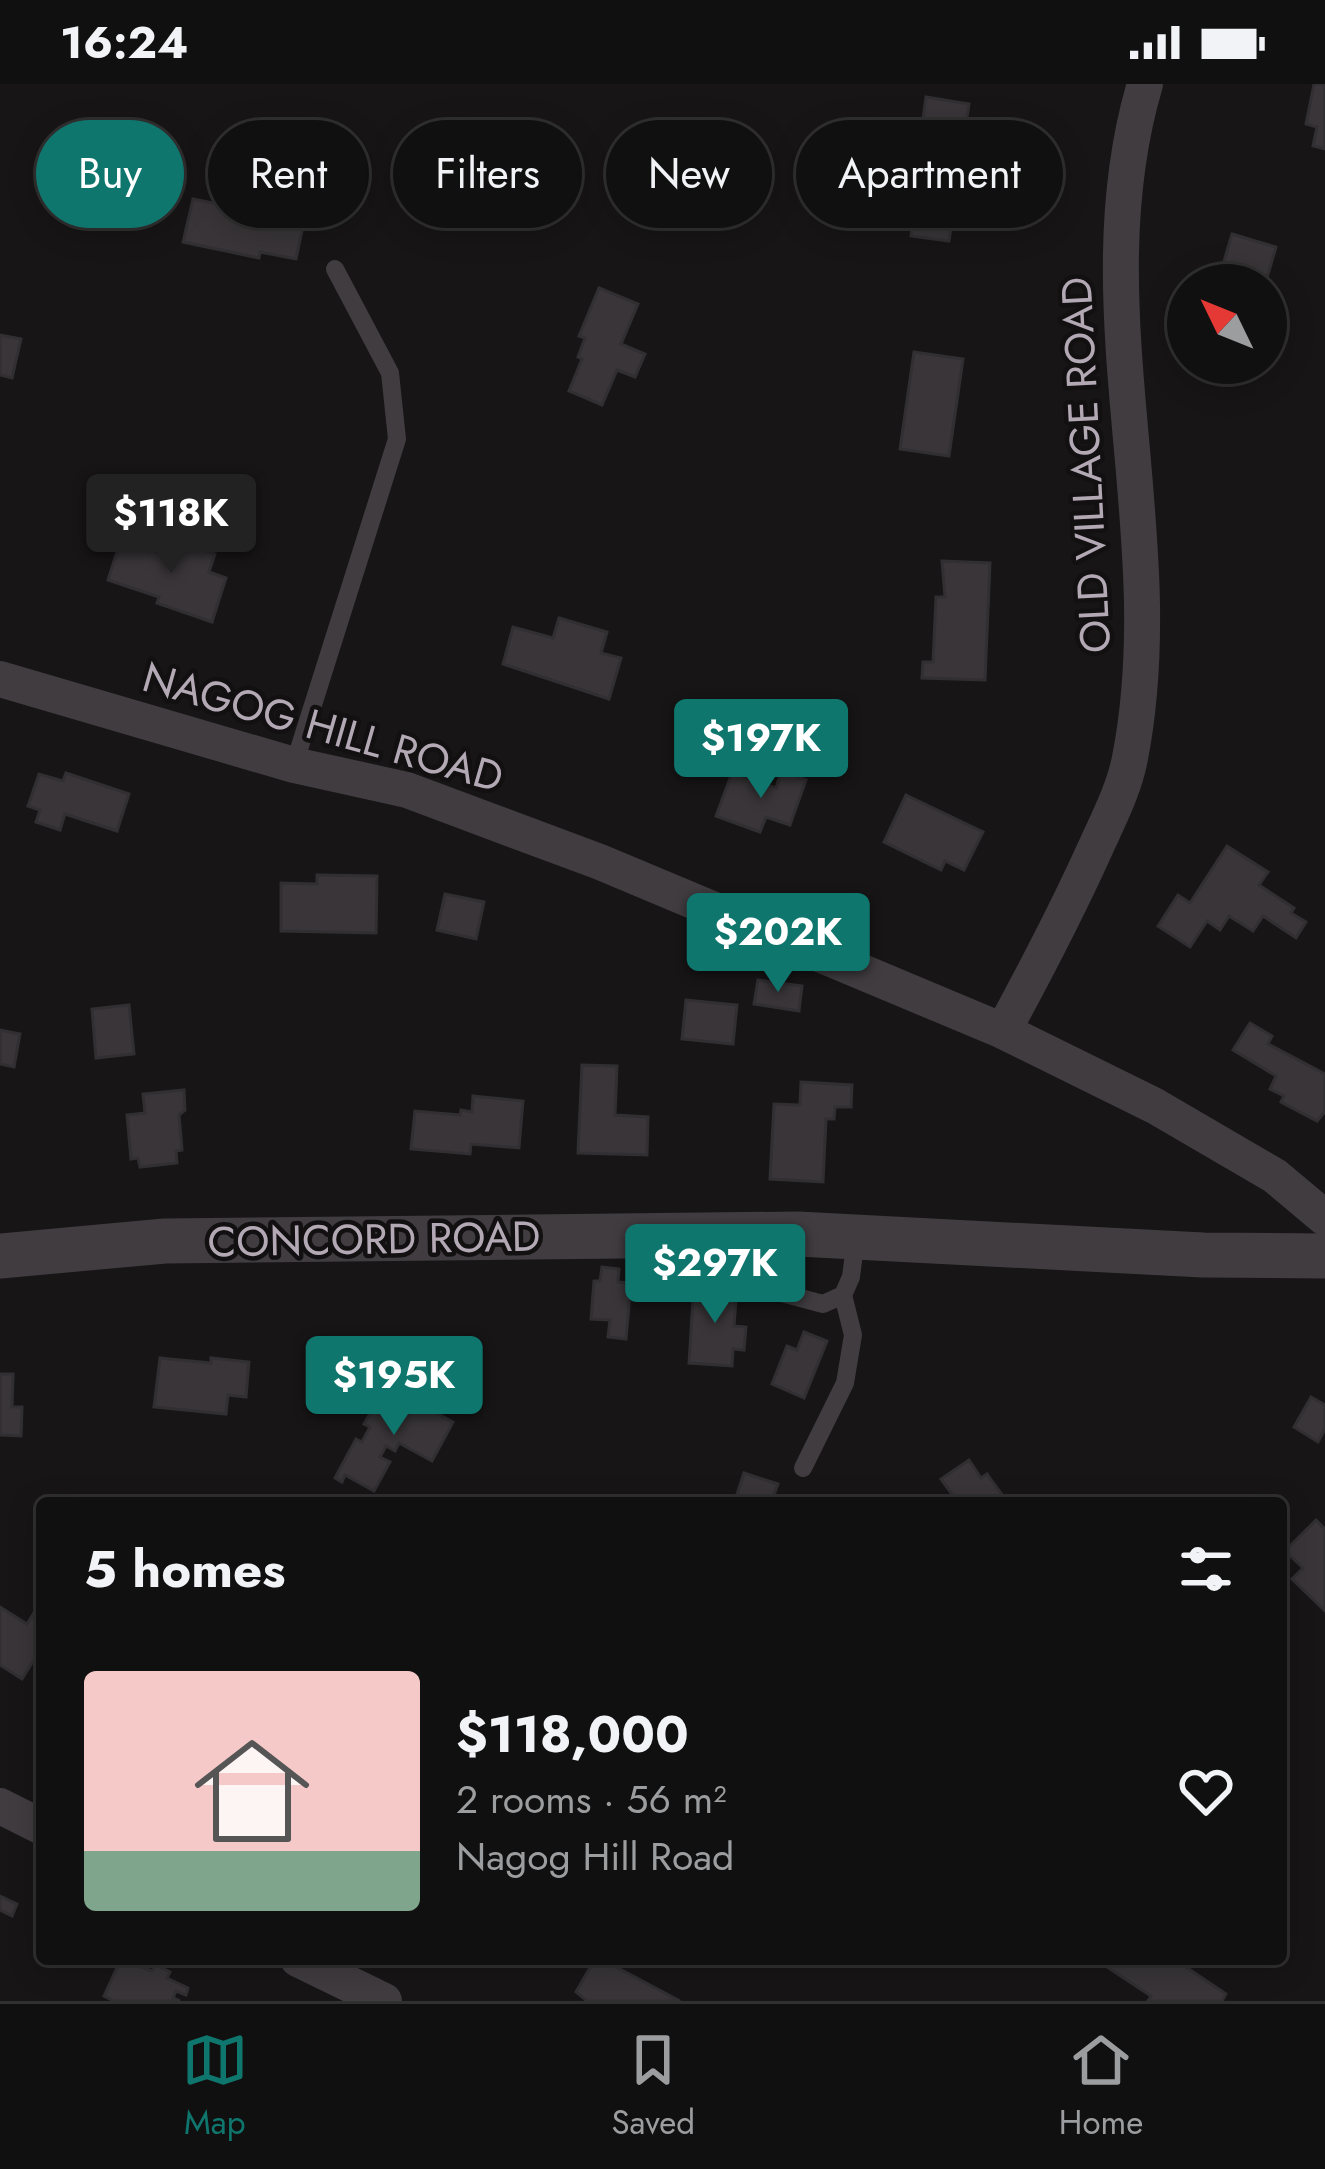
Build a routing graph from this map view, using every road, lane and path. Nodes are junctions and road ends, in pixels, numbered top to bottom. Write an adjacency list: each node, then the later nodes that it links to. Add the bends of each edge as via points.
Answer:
1 (1145, 84): 5 (street, OLD VILLAGE ROAD, via 1127,161 1121,249 1144,600 1130,761 1067,913)
2 (335, 269): 4 (lane, via 390,373 397,439)
3 (0, 679): 4 (street, NAGOG HILL ROAD)
4 (294, 765): 5 (street, NAGOG HILL ROAD, via 407,790 600,862)
5 (1003, 1031): 6 (street, NAGOG HILL ROAD, via 1155,1106 1275,1176)
6 (1325, 1218)
7 (756, 1234): 8 (street, CONCORD ROAD); 9 (street, CONCORD ROAD, via 165,1241); 11 (lane, via 775,1291 823,1304)
8 (856, 1237): 10 (street, CONCORD ROAD); 11 (lane)
9 (0, 1256)
10 (1325, 1256)
11 (843, 1295): 12 (lane, via 853,1336 845,1383)
12 (803, 1468)
13 (0, 1806): 14 (street)
14 (36, 1824)
15 (310, 1965): 16 (street)
16 (384, 2001)

